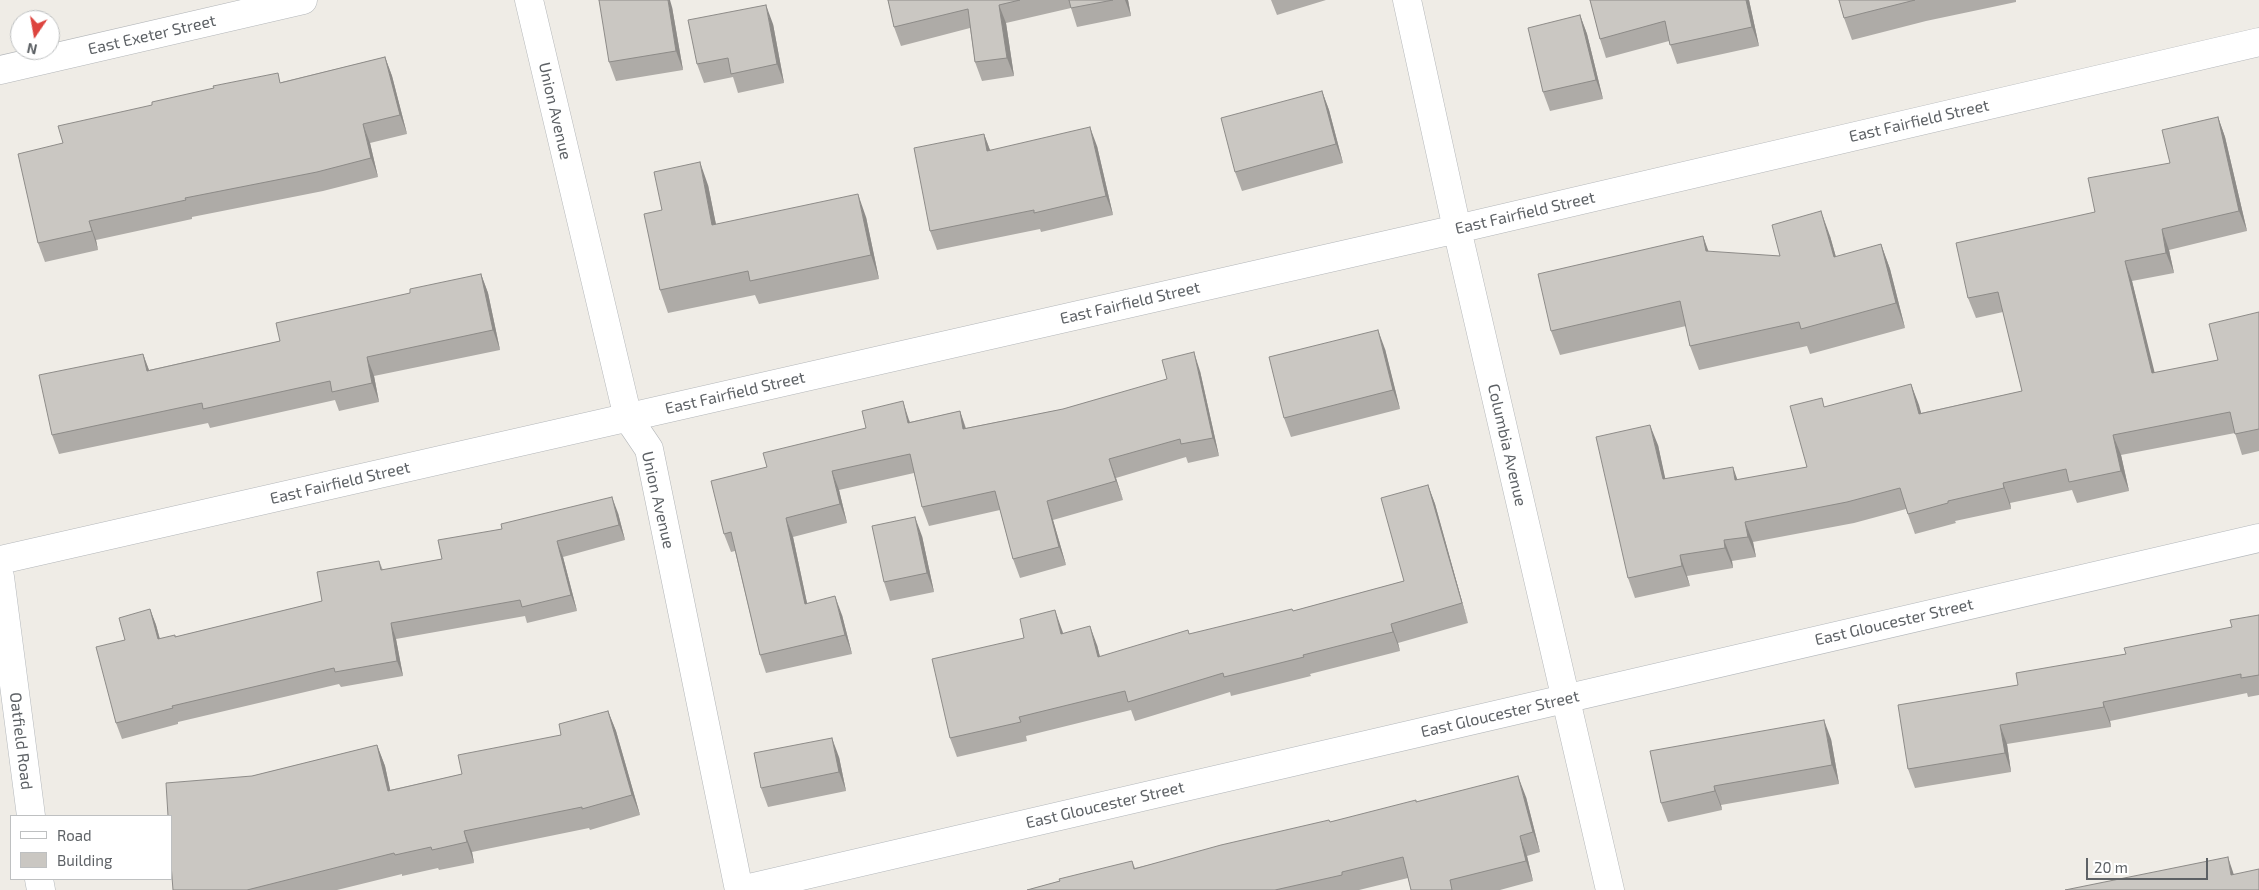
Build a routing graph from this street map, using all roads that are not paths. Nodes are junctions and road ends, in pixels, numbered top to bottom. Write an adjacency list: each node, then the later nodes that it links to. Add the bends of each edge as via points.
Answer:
1 (303, 0): 5 (street, East Exeter Street)
2 (528, 0): 7 (street, Union Avenue)
3 (1407, 0): 6 (street, Columbia Avenue)
4 (2259, 42): 6 (street, East Fairfield Street)
5 (0, 70)
6 (1457, 229): 7 (street, East Fairfield Street); 11 (street, Columbia Avenue)
7 (628, 418): 9 (street, East Fairfield Street); 13 (street, Union Avenue, via 650,449)
8 (2259, 538): 11 (street, East Gloucester Street)
9 (0, 560)
10 (0, 576): 12 (street, Oatfield Road)
11 (1565, 698): 13 (street, East Gloucester Street); 14 (street, Columbia Avenue)
12 (31, 815)
13 (740, 890)
14 (1610, 890)

